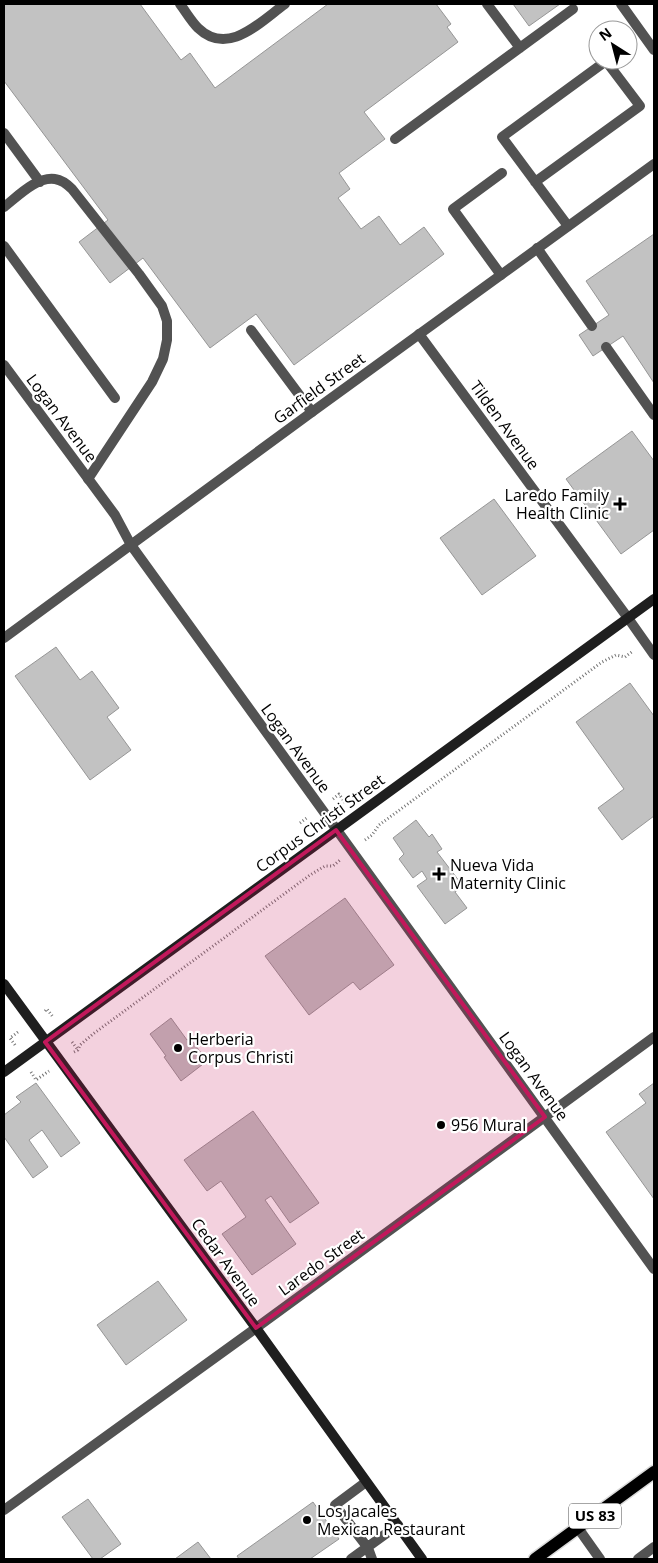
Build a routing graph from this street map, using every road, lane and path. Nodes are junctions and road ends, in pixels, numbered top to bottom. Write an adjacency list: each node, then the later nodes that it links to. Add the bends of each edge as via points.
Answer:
1 (180, 4): 7 (street, via 198,28 210,37 223,40 237,37)
2 (266, 4): 7 (street)
3 (285, 4): 7 (street)
4 (487, 4): 8 (street)
5 (621, 4): 9 (street)
6 (573, 9): 8 (street)
7 (272, 13)
8 (520, 48): 11 (street)
9 (654, 50)
10 (4, 133): 14 (street)
11 (395, 139)
12 (654, 164): 17 (street, Garfield Street)
13 (502, 173): 20 (street, via 453,208)
14 (40, 182): 16 (street); 29 (street, via 55,179 72,189 139,274 162,306 167,321 163,359 152,382)
15 (535, 182): 15 (street, via 640,106 606,61 502,137); 17 (street)
16 (4, 207)
17 (568, 226): 19 (street, Garfield Street)
18 (4, 246): 26 (street)
19 (537, 248): 20 (street, Garfield Street); 21 (street)
20 (500, 275): 23 (street, Garfield Street)
21 (592, 326)
22 (251, 330): 27 (street)
23 (419, 334): 27 (street, Garfield Street); 32 (street, Tilden Avenue)
24 (606, 347): 28 (street)
25 (4, 365): 29 (street, Logan Avenue)
26 (116, 398)
27 (312, 412): 30 (street, Garfield Street)
28 (654, 415)
29 (88, 479): 30 (street, Logan Avenue)
30 (131, 545): 33 (street, Garfield Street); 36 (street, Logan Avenue)
31 (654, 599): 32 (main road, Corpus Christi Street)
32 (628, 618): 34 (street, Tilden Avenue); 36 (main road, Corpus Christi Street)
33 (4, 638)
34 (654, 655)
35 (625, 657): 37 (path, via 616,655 602,662 379,826)
36 (336, 830): 41 (main road, Corpus Christi Street); 44 (street, Logan Avenue)
37 (372, 835)
38 (333, 866): 42 (path, via 325,866 310,875 93,1034)
39 (4, 984): 41 (main road, Cedar Avenue)
40 (654, 1037): 44 (street, Laredo Street)
41 (45, 1042): 43 (main road, Corpus Christi Street); 46 (main road, Cedar Avenue)
42 (78, 1050)
43 (4, 1072)
44 (545, 1117): 45 (street, Logan Avenue); 46 (street, Laredo Street)
45 (654, 1269)
46 (256, 1328): 48 (main road, Cedar Avenue); 49 (street, Laredo Street)
47 (654, 1472): 51 (main road, US 83)
48 (366, 1482): 50 (main road, Cedar Avenue); 53 (street, via 335,1505)
49 (4, 1510)
50 (398, 1525): 53 (street); 56 (main road, Cedar Avenue)
51 (578, 1528): 57 (main road, US 83); 58 (street)
52 (654, 1547): 59 (street)
53 (368, 1548): 54 (street); 55 (street)
54 (351, 1559)
55 (372, 1559)
56 (422, 1559)
57 (535, 1559)
58 (600, 1559)
59 (638, 1559)

